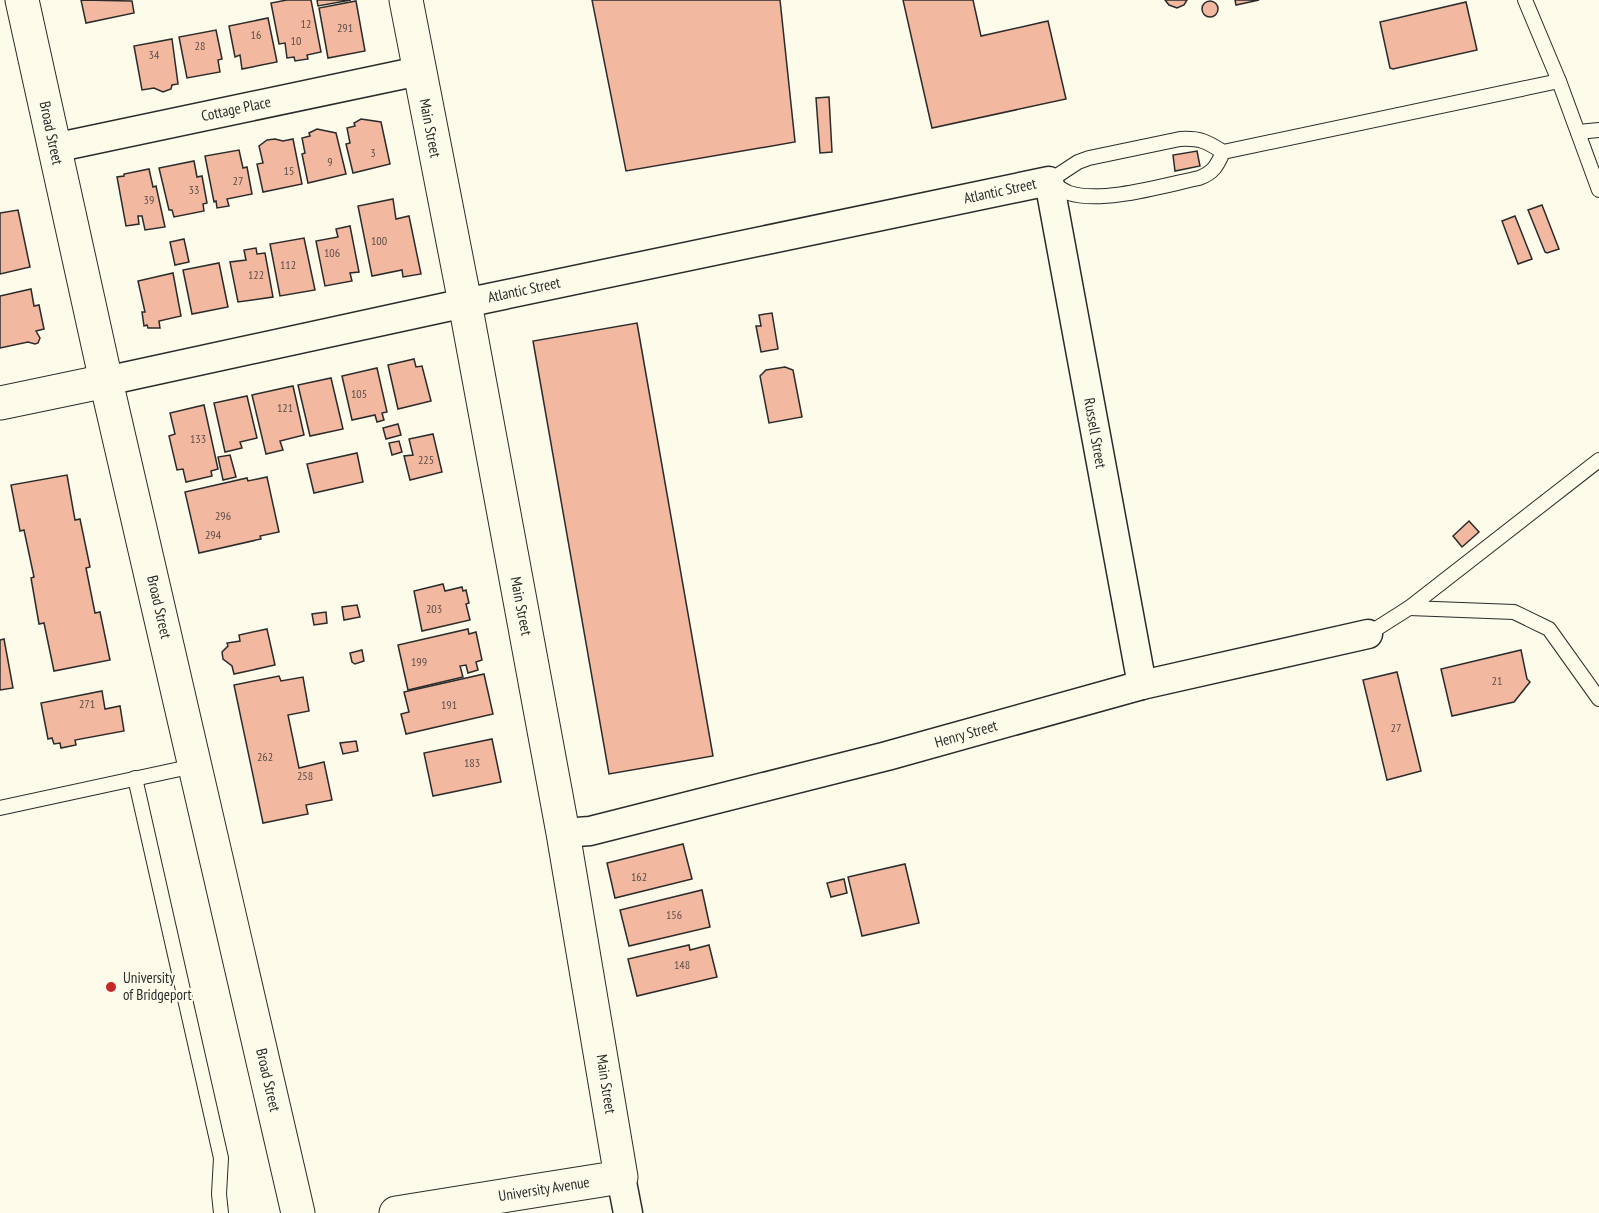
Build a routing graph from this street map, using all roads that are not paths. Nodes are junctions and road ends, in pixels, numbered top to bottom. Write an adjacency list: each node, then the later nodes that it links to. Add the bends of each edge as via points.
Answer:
1 (22, 0): 8 (street, Broad Street)
2 (405, 0): 4 (street, Main Street)
3 (1525, 0): 5 (lane)
4 (418, 71): 8 (street, Cottage Place); 12 (street, Main Street)
5 (1559, 81): 7 (lane); 9 (lane)
6 (1599, 130): 7 (lane)
7 (1578, 132): 11 (lane)
8 (54, 147): 13 (street, Broad Street)
9 (1223, 152): 10 (lane, via 1205,141 1180,139 1089,158); 10 (lane, via 1210,174 1129,192 1086,196 1068,192)
10 (1049, 181): 12 (street, Atlantic Street); 18 (street, Russell Street)
11 (1599, 190)
12 (465, 303): 13 (street, Atlantic Street); 23 (street, Main Street)
13 (106, 381): 14 (street, Atlantic Street); 20 (street, Broad Street)
14 (0, 403)
15 (1599, 460): 16 (lane)
16 (1409, 608): 17 (lane); 19 (lane, via 1514,612 1532,620 1549,629)
17 (1368, 634): 18 (street, Henry Street)
18 (1142, 685): 23 (street, Henry Street, via 887,756 590,831)
19 (1599, 699)
20 (196, 765): 21 (lane); 26 (street, Broad Street)
21 (135, 778): 22 (lane); 25 (lane, via 221,1158)
22 (0, 808)
23 (563, 833): 24 (street, Main Street)
24 (621, 1177): 27 (street, University Avenue); 28 (lane); 29 (street, Main Street)
25 (221, 1213)
26 (298, 1213)
27 (396, 1213)
28 (620, 1213)
29 (628, 1213)

